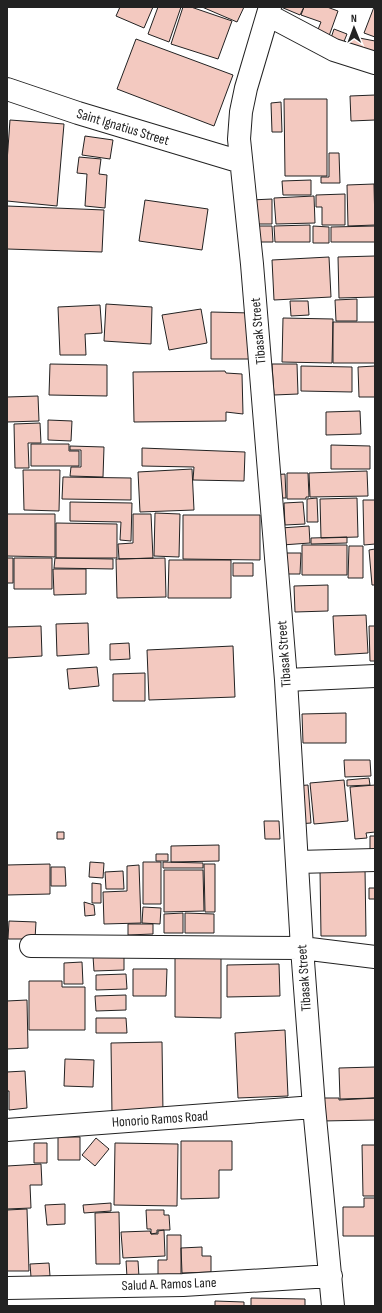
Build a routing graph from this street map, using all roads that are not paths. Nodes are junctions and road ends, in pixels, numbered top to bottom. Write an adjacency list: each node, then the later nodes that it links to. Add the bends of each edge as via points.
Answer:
1 (269, 11): 2 (street, via 334,50); 4 (street, Tibasak Street, via 241,112)
2 (375, 63)
3 (7, 89): 4 (street, Saint Ignatius Street)
4 (241, 162): 6 (street, Tibasak Street, via 252,264)
5 (375, 676): 6 (street)
6 (286, 680): 8 (street, Tibasak Street)
7 (375, 860): 8 (street)
8 (297, 862): 10 (street, Tibasak Street)
9 (31, 946): 10 (street)
10 (302, 948): 11 (street); 12 (street, Tibasak Street)
11 (375, 957)
12 (314, 1108): 13 (street, Honorio Ramos Road); 14 (street, Tibasak Street)
13 (7, 1130)
14 (331, 1276): 15 (street, Salud A. Ramos Lane, via 183,1285); 16 (street, Tibasak Street)
15 (7, 1288)
16 (334, 1306)

